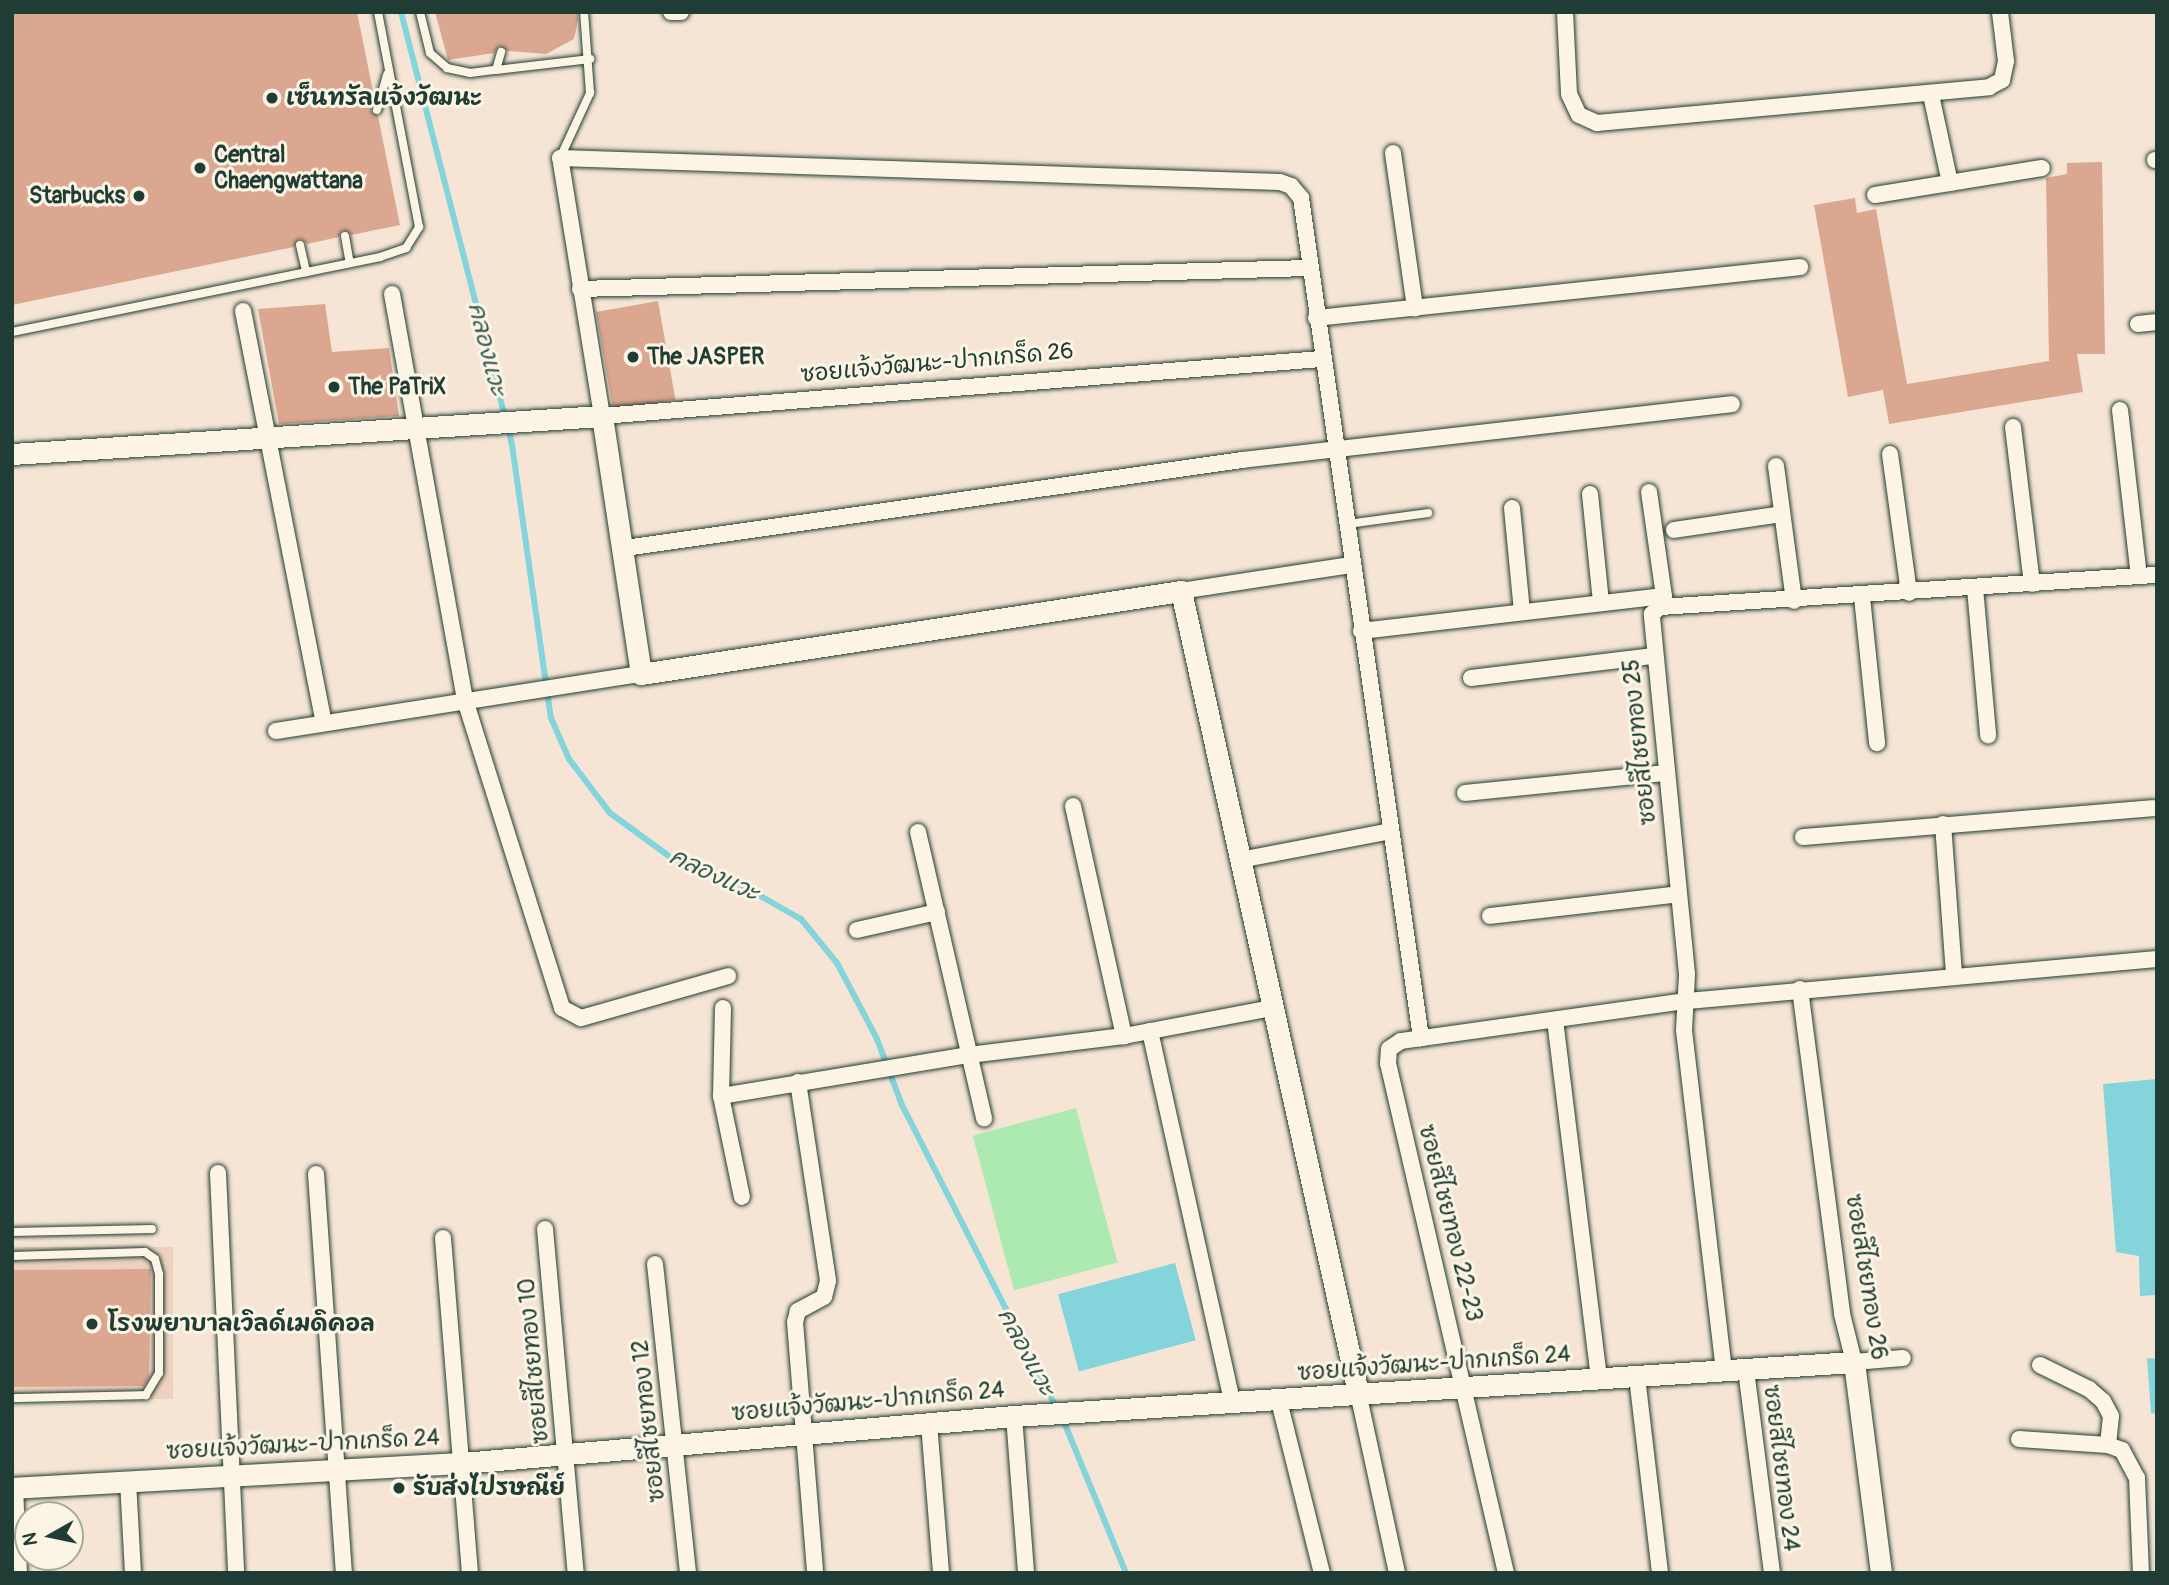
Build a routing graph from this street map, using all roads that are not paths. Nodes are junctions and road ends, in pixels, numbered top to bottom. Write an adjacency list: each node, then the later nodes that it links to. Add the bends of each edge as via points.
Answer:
1 (378, 12): 10 (lane)
2 (420, 12): 11 (lane, via 429,54 447,68 470,73)
3 (584, 12): 9 (lane)
4 (671, 12): 5 (street)
5 (681, 12)
6 (1564, 12): 12 (street, via 1569,94 1579,115 1597,123)
7 (2000, 12): 12 (street, via 2006,61 2002,80 1989,87)
8 (501, 52): 11 (lane)
9 (590, 59): 11 (lane); 15 (lane, via 590,93)
10 (388, 71): 13 (lane); 21 (lane, via 419,227 406,248)
11 (496, 71)
12 (1931, 95): 17 (street)
13 (377, 110)
14 (1393, 153): 27 (street)
15 (560, 158): 23 (street, via 1280,182 1301,198); 25 (street)
16 (2042, 169): 17 (street)
17 (1950, 183): 18 (street)
18 (1875, 195)
19 (345, 236): 21 (lane)
20 (300, 245): 24 (lane)
21 (350, 263): 24 (lane)
22 (1800, 267): 27 (street)
23 (1310, 268): 25 (street); 29 (street)
24 (306, 272): 32 (lane)
25 (580, 289): 36 (street)
26 (392, 294): 38 (street)
27 (1415, 308): 29 (street)
28 (243, 312): 39 (street)
29 (1316, 318): 33 (street)
30 (2157, 323): 31 (street)
31 (2138, 324)
32 (12, 332)
33 (1321, 359): 36 (street, ซอยแจ้งวัฒนะ-ปากเกร็ด 26); 40 (street)
34 (1732, 404): 40 (street)
35 (2120, 410): 54 (street)
36 (602, 416): 38 (street, ซอยแจ้งวัฒนะ-ปากเกร็ด 26); 51 (street)
37 (2013, 427): 55 (street)
38 (413, 429): 39 (street, ซอยแจ้งวัฒนะ-ปากเกร็ด 26); 67 (street)
39 (268, 439): 41 (street, ซอยแจ้งวัฒนะ-ปากเกร็ด 26); 68 (street)
40 (1334, 450): 49 (street); 51 (street)
41 (12, 454)
42 (1890, 454): 58 (street)
43 (1776, 466): 48 (street)
44 (1650, 492): 61 (street, via 1664,596)
45 (1590, 494): 61 (street)
46 (1512, 508): 62 (street)
47 (1428, 513): 49 (lane)
48 (1782, 514): 50 (street); 60 (street)
49 (1345, 525): 52 (street)
50 (1674, 530)
51 (625, 548): 65 (street)
52 (1351, 565): 57 (street); 63 (street)
53 (2157, 575): 54 (street, ซอยสีไชยทอง 25)
54 (2139, 576): 55 (street, ซอยสีไชยทอง 25)
55 (2032, 584): 56 (street, ซอยสีไชยทอง 25)
56 (1975, 588): 58 (street, ซอยสีไชยทอง 25); 70 (street)
57 (1181, 591): 65 (street); 80 (street)
58 (1909, 593): 59 (street, ซอยสีไชยทอง 25)
59 (1862, 597): 60 (street, ซอยสีไชยทอง 25); 71 (street)
60 (1794, 600): 64 (street, ซอยสีไชยทอง 25, via 1660,607 1652,614)
61 (1601, 602): 62 (street)
62 (1522, 611): 63 (street)
63 (1361, 631): 77 (street)
64 (1654, 656): 66 (street); 72 (street, ซอยสีไชยทอง 25)
65 (641, 674): 67 (street)
66 (1471, 678)
67 (465, 700): 68 (street); 87 (street, via 562,1008 581,1018)
68 (324, 723): 69 (street)
69 (276, 731)
70 (1987, 735)
71 (1877, 743)
72 (1666, 774): 73 (street); 81 (street, ซอยสีไชยทอง 25)
73 (1465, 793)
74 (1073, 806): 94 (street)
75 (2153, 808): 76 (street)
76 (1943, 824): 79 (street); 86 (street)
77 (1390, 831): 80 (street); 95 (street)
78 (918, 832): 82 (street)
79 (1803, 837)
80 (1240, 860): 91 (street)
81 (1679, 894): 83 (street); 89 (street, ซอยสีไชยทอง 25)
82 (937, 912): 84 (street); 96 (street)
83 (1490, 916)
84 (857, 930)
85 (2157, 959): 86 (street)
86 (1954, 975): 88 (street)
87 (727, 976)
88 (1800, 989): 89 (street); 110 (street, ซอยสีไชยทอง 26, via 1842,1314)
89 (1687, 1001): 92 (street); 113 (street, ซอยสีไชยทอง 25, via 1684,1030)
90 (723, 1008): 98 (street)
91 (1272, 1008): 93 (street); 117 (street)
92 (1555, 1020): 95 (street); 115 (street)
93 (1150, 1031): 94 (street); 119 (street)
94 (1124, 1036): 96 (street)
95 (1421, 1038): 116 (street, ซอยสีไชยทอง 22-23, via 1389,1049 1388,1063)
96 (969, 1055): 97 (street); 99 (street)
97 (797, 1082): 98 (street); 123 (street, via 828,1281 824,1297 798,1311 795,1322)
98 (721, 1096): 102 (street)
99 (984, 1118)
100 (218, 1173): 130 (street)
101 (316, 1174): 129 (street)
102 (742, 1198)
103 (152, 1229): 105 (lane)
104 (545, 1229): 127 (street, ซอยสีไชยทอง 10)
105 (12, 1232)
106 (443, 1238): 128 (street)
107 (12, 1256): 118 (lane, via 145,1252 155,1259 159,1274 159,1373 146,1395)
108 (655, 1264): 125 (street, ซอยสีไชยทอง 12)
109 (1903, 1358): 110 (street)
110 (1854, 1362): 112 (street, ซอยแจ้งวัฒนะ-ปากเกร็ด 24); 148 (street, ซอยสีไชยทอง 26)
111 (2040, 1365): 126 (street, via 2090,1389 2103,1401 2111,1416)
112 (1746, 1370): 113 (street, ซอยแจ้งวัฒนะ-ปากเกร็ด 24); 147 (street, ซอยสีไชยทอง 24)
113 (1724, 1371): 114 (street, ซอยแจ้งวัฒนะ-ปากเกร็ด 24)
114 (1637, 1377): 115 (street, ซอยแจ้งวัฒนะ-ปากเกร็ด 24); 146 (street)
115 (1599, 1379): 116 (street, ซอยแจ้งวัฒนะ-ปากเกร็ด 24)
116 (1466, 1388): 117 (street, ซอยแจ้งวัฒนะ-ปากเกร็ด 24); 145 (street, ซอยสีไชยทอง 22-23)
117 (1359, 1397): 120 (street, ซอยแจ้งวัฒนะ-ปากเกร็ด 24); 144 (street)
118 (12, 1398)
119 (1232, 1401): 120 (street, ซอยแจ้งวัฒนะ-ปากเกร็ด 24); 121 (street, ซอยแจ้งวัฒนะ-ปากเกร็ด 24)
120 (1279, 1401): 143 (street)
121 (1014, 1416): 122 (street, ซอยแจ้งวัฒนะ-ปากเกร็ด 24); 142 (street)
122 (929, 1423): 123 (street, ซอยแจ้งวัฒนะ-ปากเกร็ด 24); 141 (street)
123 (806, 1433): 125 (street, ซอยแจ้งวัฒนะ-ปากเกร็ด 24); 140 (street)
124 (2019, 1438): 126 (street)
125 (676, 1445): 127 (street, ซอยแจ้งวัฒนะ-ปากเกร็ด 24); 139 (street, ซอยสีไชยทอง 12)
126 (2108, 1445): 149 (street, via 2122,1450 2137,1478)
127 (566, 1454): 128 (street, ซอยแจ้งวัฒนะ-ปากเกร็ด 24); 138 (street, ซอยสีไชยทอง 10)
128 (462, 1463): 129 (street, ซอยแจ้งวัฒนะ-ปากเกร็ด 24); 137 (street)
129 (338, 1471): 130 (street, ซอยแจ้งวัฒนะ-ปากเกร็ด 24); 136 (street)
130 (233, 1474): 131 (street, ซอยแจ้งวัฒนะ-ปากเกร็ด 24); 135 (street)
131 (128, 1481): 132 (street, ซอยแจ้งวัฒนะ-ปากเกร็ด 24); 134 (street)
132 (14, 1488): 133 (street)
133 (19, 1573)
134 (133, 1573)
135 (236, 1573)
136 (344, 1573)
137 (470, 1573)
138 (576, 1573)
139 (688, 1573)
140 (815, 1573)
141 (942, 1573)
142 (1026, 1573)
143 (1322, 1573)
144 (1397, 1573)
145 (1506, 1573)
146 (1660, 1573)
147 (1772, 1573)
148 (1881, 1573)
149 (2141, 1573)

